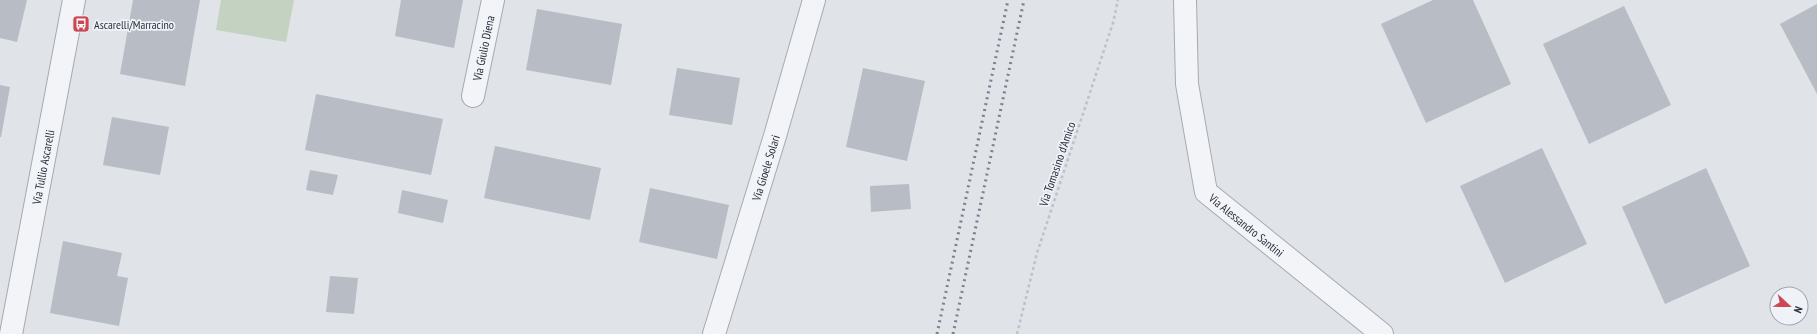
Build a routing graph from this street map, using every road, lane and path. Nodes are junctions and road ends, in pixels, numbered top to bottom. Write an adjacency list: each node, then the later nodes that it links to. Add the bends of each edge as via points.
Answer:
1 (74, 0): 7 (street, Via Tullio Ascarelli)
2 (494, 0): 6 (street, Via Giulio Diena)
3 (814, 0): 8 (street, Via Gioele Solari)
4 (1118, 0): 9 (path, Via Tomasino d'Amico, via 1114,23 1037,252)
5 (1185, 0): 10 (street, Via Alessandro Santini, via 1187,84 1206,192)
6 (473, 96)
7 (11, 334)
8 (714, 334)
9 (1017, 334)
10 (1382, 334)

